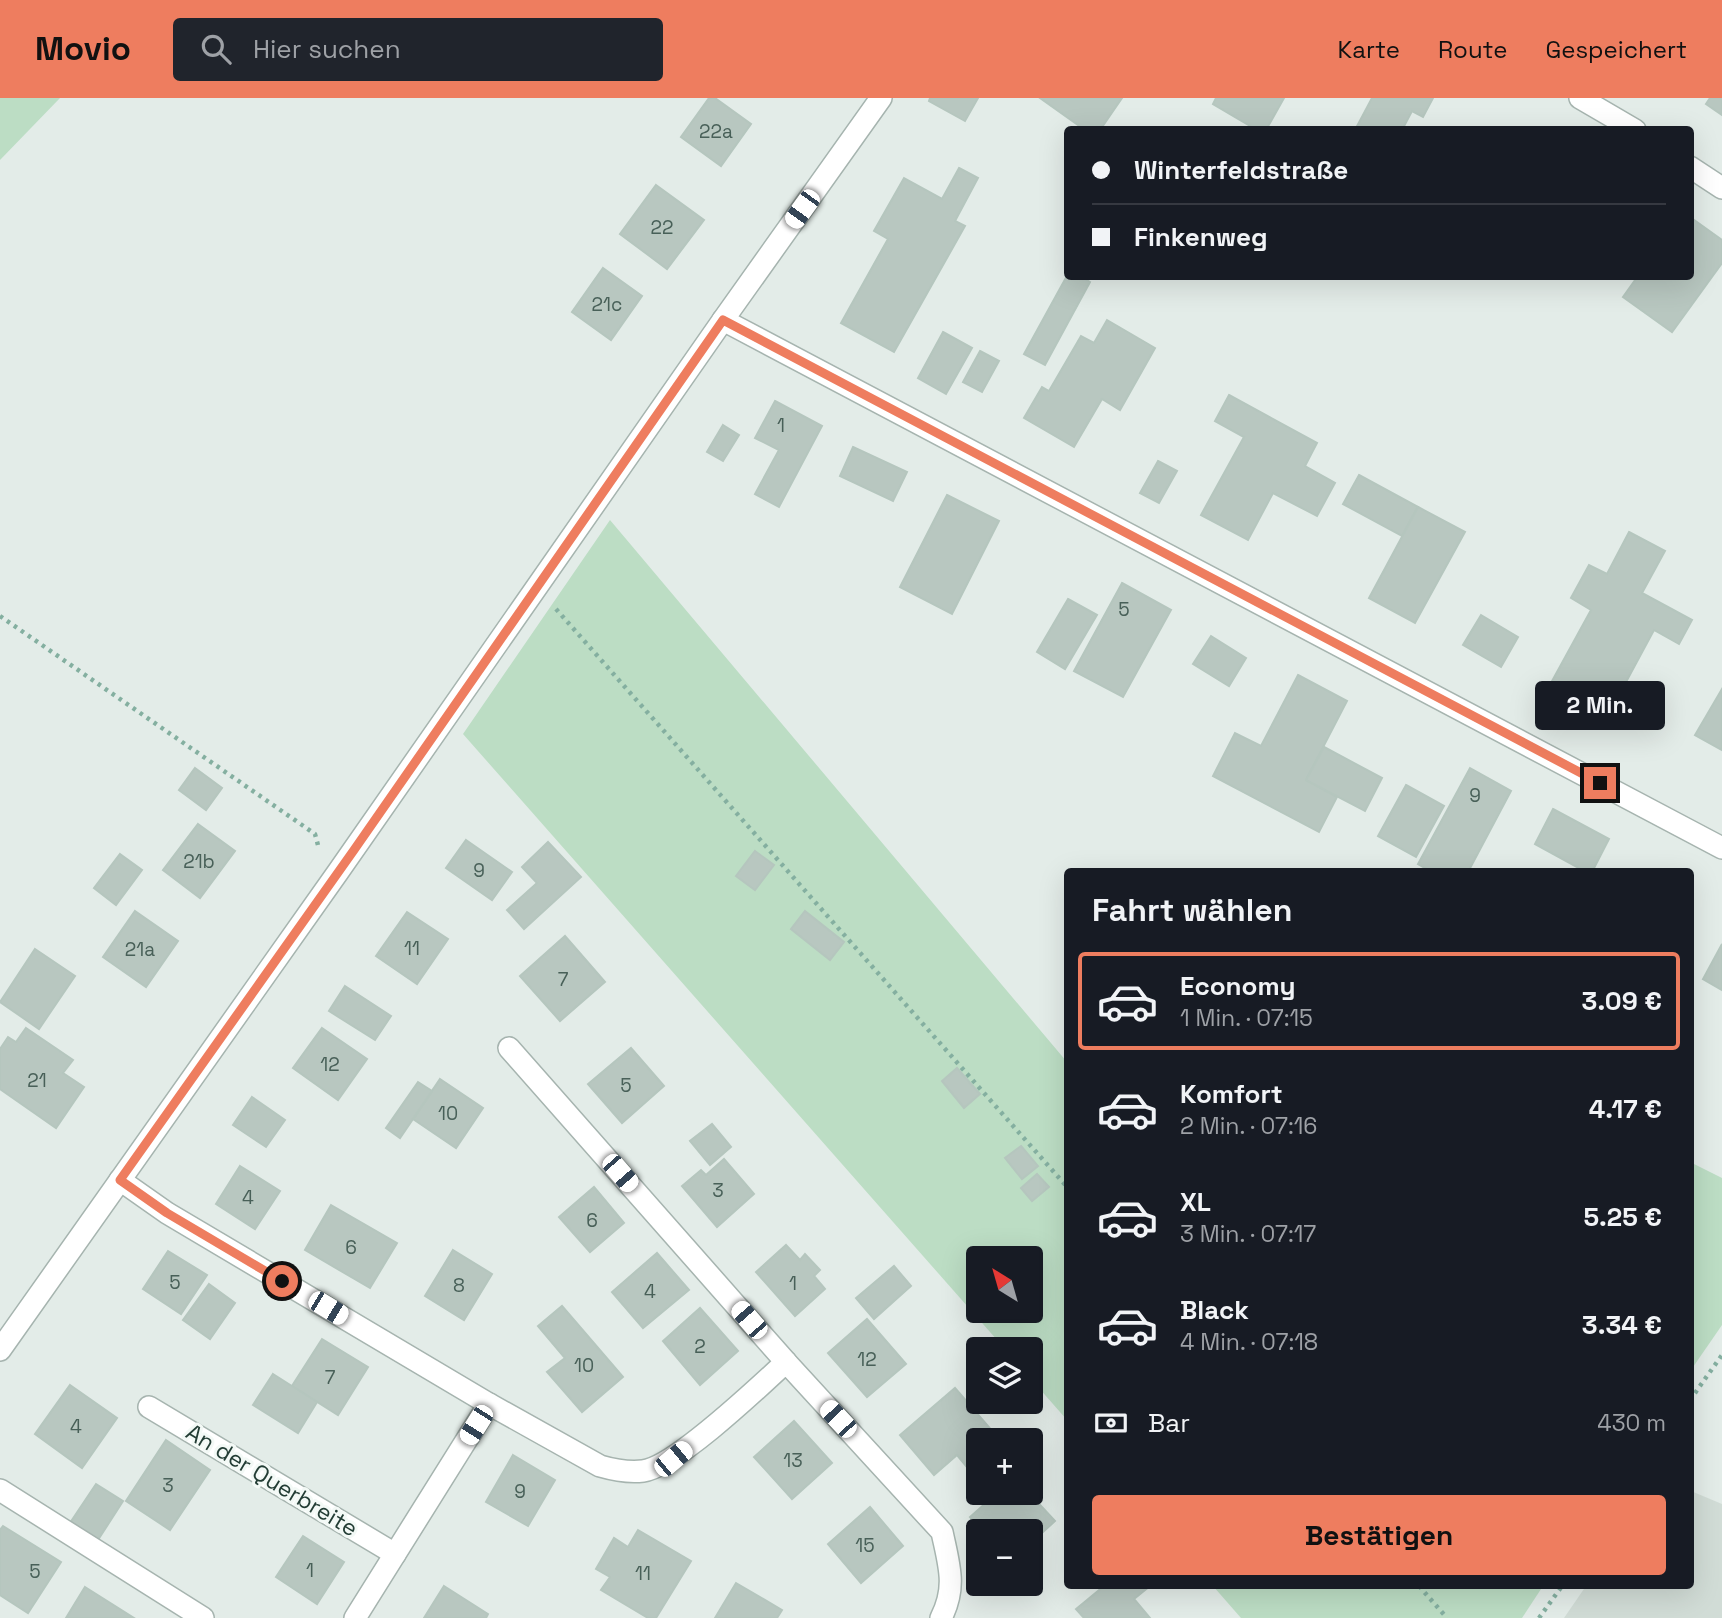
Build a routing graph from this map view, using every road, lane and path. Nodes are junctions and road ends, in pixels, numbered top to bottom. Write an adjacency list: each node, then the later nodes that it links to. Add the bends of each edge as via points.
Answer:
1 (881, 98): 6 (street)
2 (1580, 98): 3 (street)
3 (1628, 126)
4 (1694, 170): 5 (street)
5 (1722, 188)
6 (723, 320): 7 (street); 9 (street)
7 (537, 587): 10 (street); 13 (path)
8 (0, 616): 10 (path, via 315,834 321,858)
9 (1722, 848)
10 (338, 872): 12 (street)
11 (509, 1048): 16 (street)
12 (120, 1180): 14 (street); 18 (street, via 167,1213)
13 (1064, 1183)
14 (0, 1350)
15 (1722, 1354): 17 (path)
16 (786, 1362): 18 (street, via 673,1459 645,1471 600,1466); 26 (street, via 942,1532 950,1567 950,1599)
17 (1694, 1394)
18 (489, 1404): 21 (street)
19 (149, 1406): 21 (street, An der Querbreite)
20 (0, 1490): 24 (street)
21 (396, 1554): 25 (street)
22 (1422, 1589): 27 (path)
23 (1560, 1589): 28 (path)
24 (203, 1618)
25 (355, 1618)
26 (940, 1618)
27 (1447, 1618)
28 (1539, 1618)

